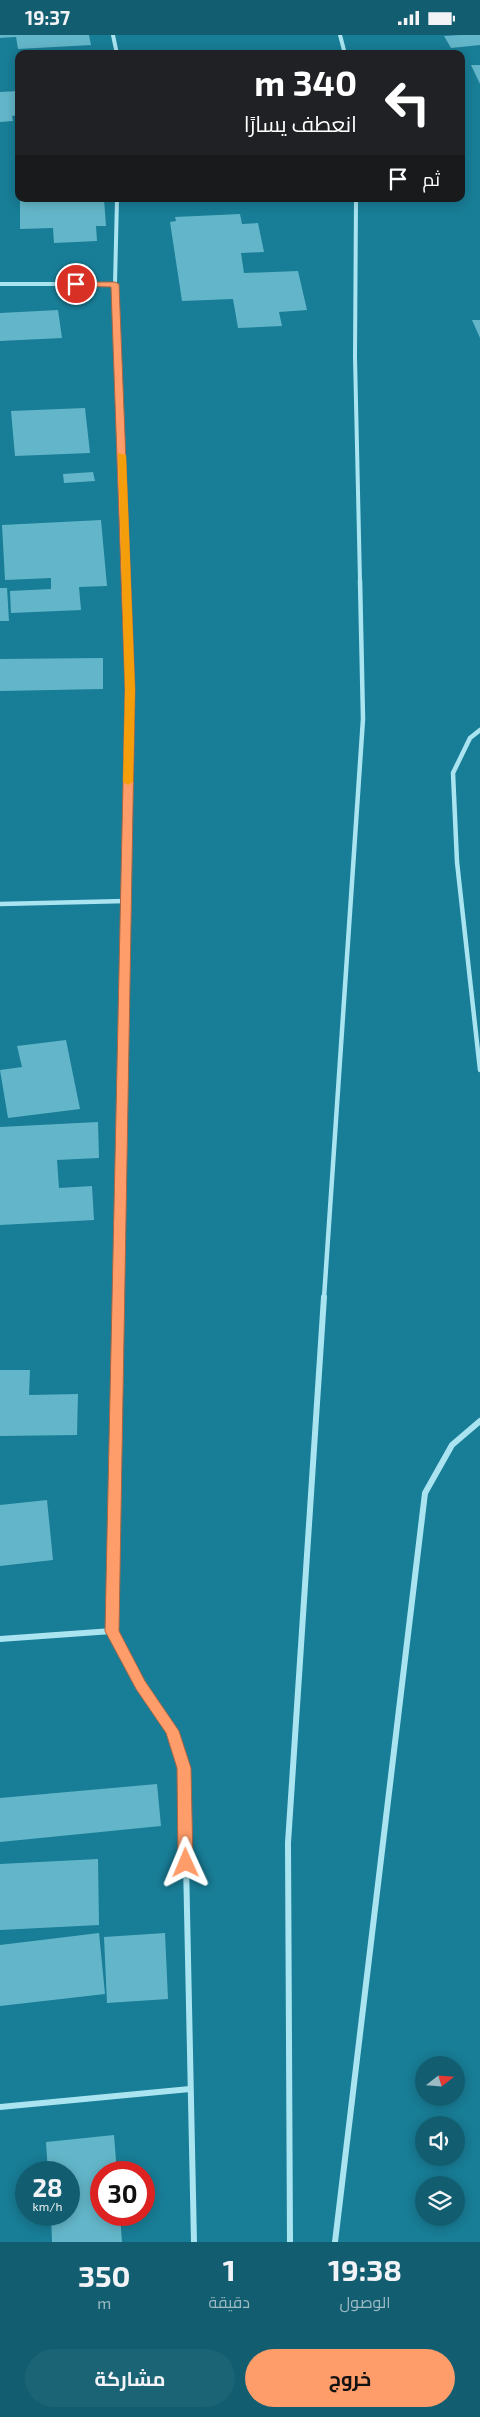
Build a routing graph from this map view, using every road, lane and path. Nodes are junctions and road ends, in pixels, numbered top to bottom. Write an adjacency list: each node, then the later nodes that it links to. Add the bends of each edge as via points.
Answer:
1 (113, 35): 3 (street)
2 (340, 35): 4 (street)
3 (116, 50)
4 (344, 50)
5 (117, 202): 8 (street)
6 (356, 202): 19 (street, via 355,357 363,719 288,1843)
7 (0, 284): 8 (street)
8 (115, 284): 10 (street, via 130,689)
9 (480, 730): 12 (street, via 470,738 453,773 457,862)
10 (126, 901): 11 (street); 14 (street)
11 (0, 904)
12 (480, 1070)
13 (480, 1421): 20 (street, via 452,1445 425,1493)
14 (112, 1631): 15 (street); 16 (street, via 140,1685 172,1731 184,1768)
15 (0, 1639)
16 (190, 2089): 17 (street); 18 (street)
17 (0, 2107)
18 (194, 2242)
19 (290, 2242)
20 (334, 2242)

